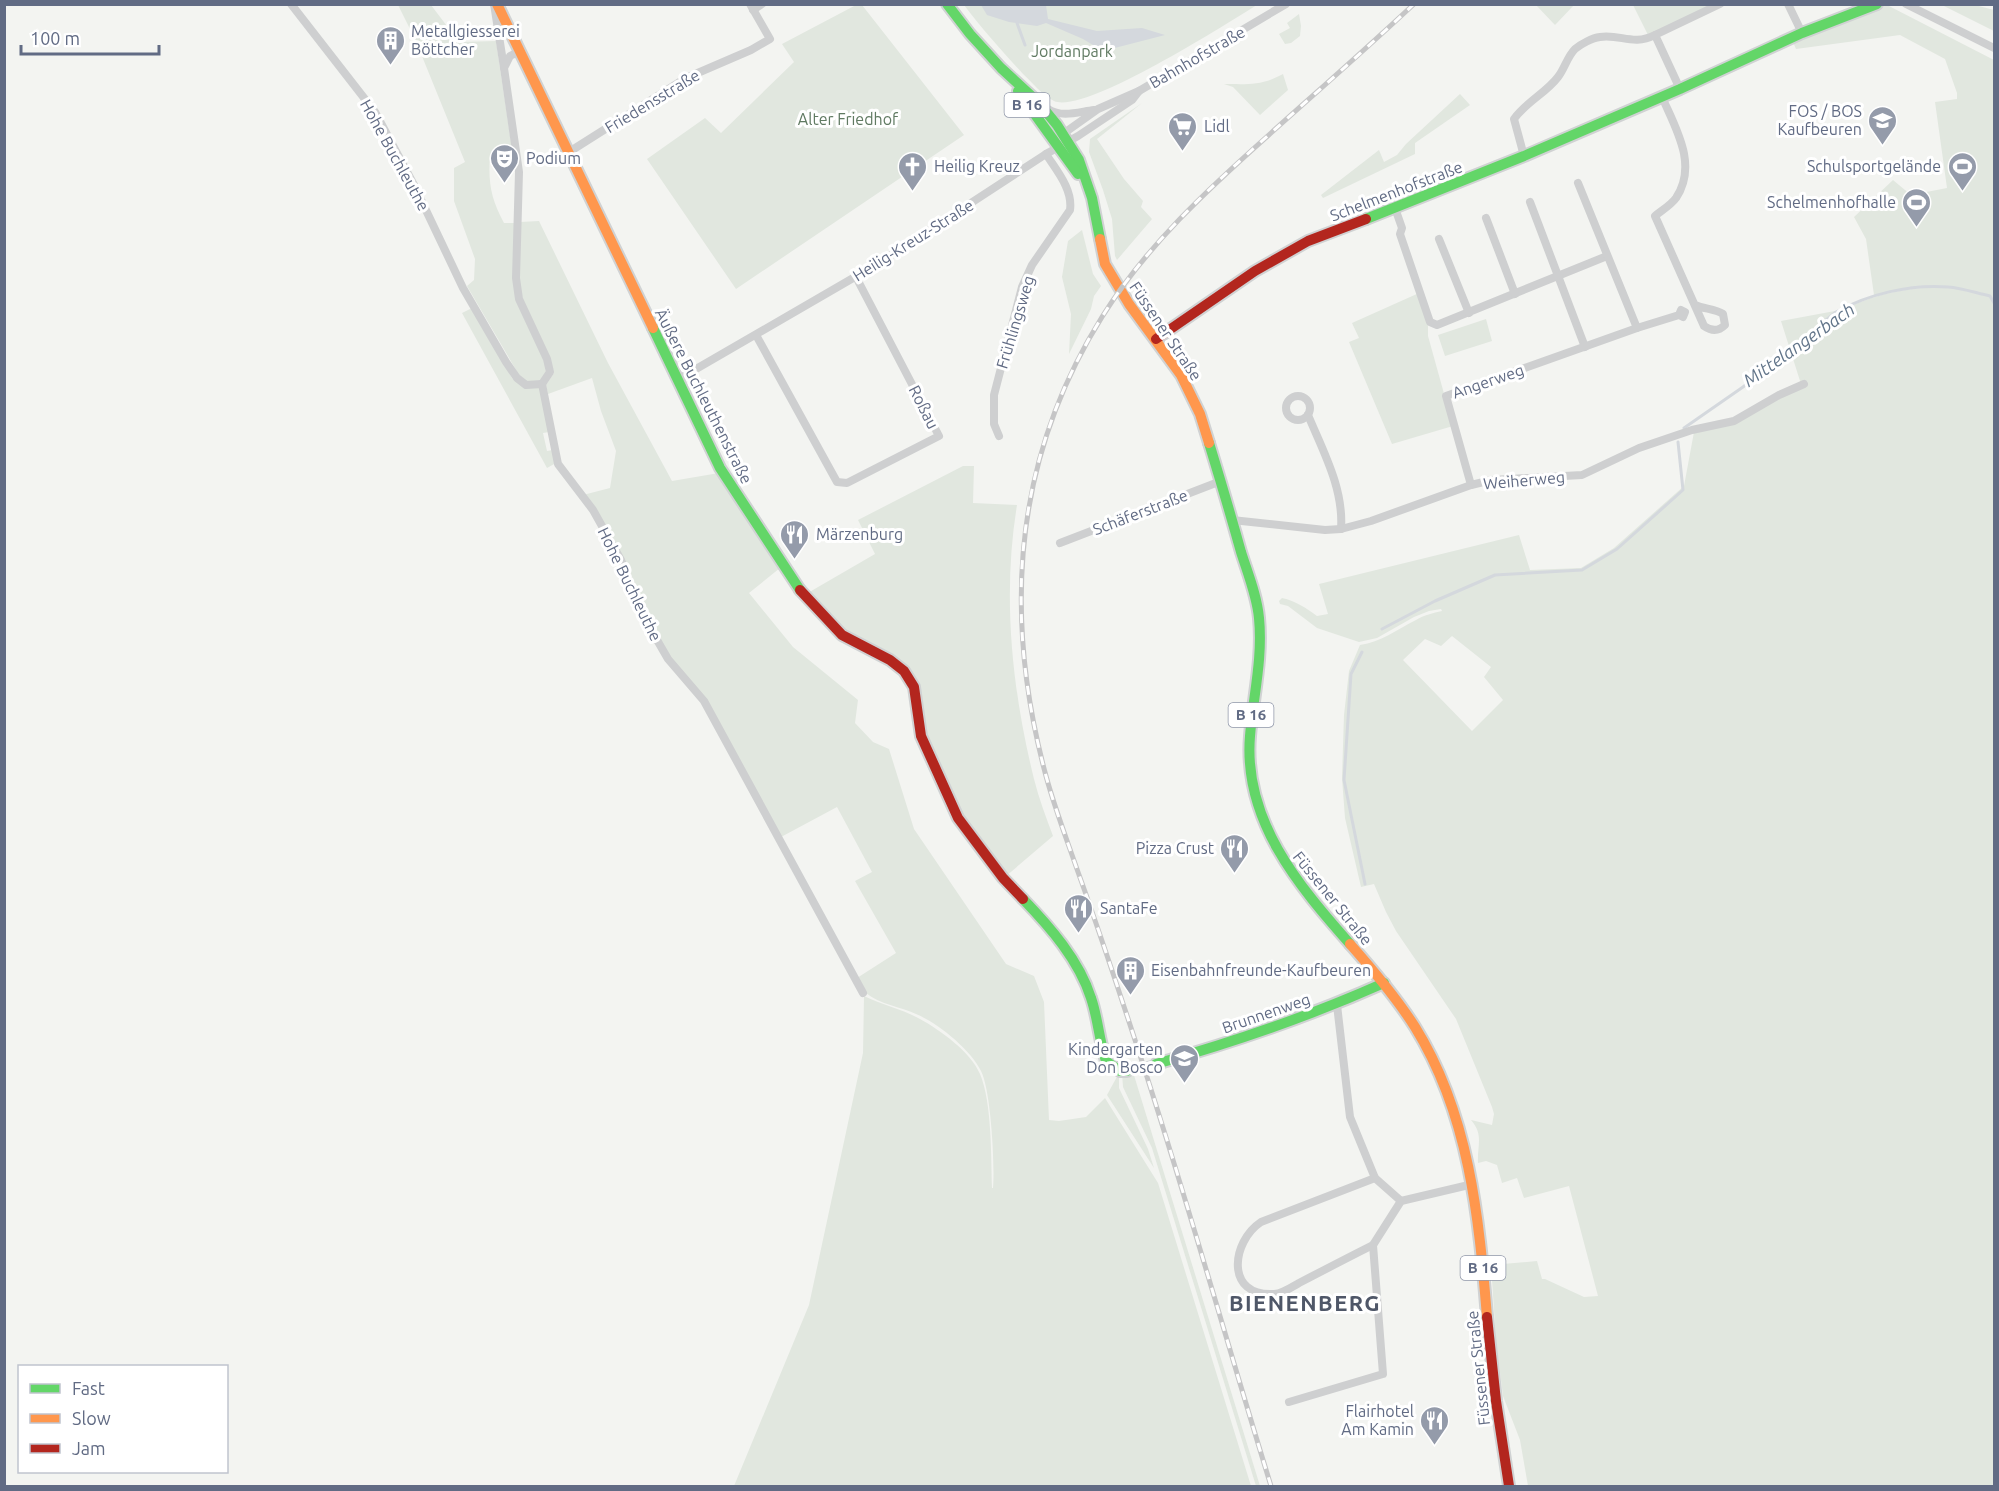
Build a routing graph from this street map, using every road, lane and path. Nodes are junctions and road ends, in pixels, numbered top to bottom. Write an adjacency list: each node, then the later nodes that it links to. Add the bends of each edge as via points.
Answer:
1 (291, 4): 43 (street, Hohe Buchleuthe, via 375,112 463,288 506,362 526,385)
2 (496, 4): 14 (street, Äußere Buchleuthenstraße); 15 (street)
3 (762, 4): 10 (street)
4 (947, 4): 16 (street, B 16)
5 (1286, 4): 18 (street, Bahnhofstraße)
6 (1720, 4): 12 (street)
7 (1788, 4): 11 (street)
8 (1877, 4): 11 (street, Schelmenhofstraße)
9 (1906, 4): 13 (street)
10 (751, 7): 23 (street, Friedensstraße, via 770,39 686,78)
11 (1802, 33): 17 (street, Schelmenhofstraße)
12 (1655, 35): 17 (street); 25 (street, via 1637,40 1600,36 1576,48 1558,77 1514,119)
13 (1995, 48)
14 (520, 51): 15 (street, via 510,56); 23 (street, Äußere Buchleuthenstraße)
15 (504, 68): 43 (street, via 519,172 516,278 519,299 547,359 550,372)
16 (1001, 68): 20 (street, B 16); 22 (street, B 16)
17 (1680, 89): 19 (street, Schelmenhofstraße)
18 (1139, 91): 21 (street, Bahnhofstraße); 22 (street, Bahnhofstraße, via 1132,100)
19 (1662, 97): 25 (street, Schelmenhofstraße); 35 (street, via 1685,151 1686,165 1684,183 1675,200 1655,216)
20 (1039, 103): 21 (street, Bahnhofstraße, via 1062,114); 22 (street, B 16)
21 (1098, 109): 22 (street, Bahnhofstraße)
22 (1062, 141): 24 (street, Bahnhofstraße); 40 (street, Füssener Straße / B 16, via 1079,160 1092,198 1105,264)
23 (569, 152): 42 (street, Äußere Buchleuthenstraße)
24 (1047, 153): 33 (street, Heilig-Kreuz-Straße); 46 (street, Frühlingsweg, via 1063,181 1071,201 1070,210 1032,265 1022,287 994,395 994,424)
25 (1524, 156): 28 (street, Schelmenhofstraße)
26 (1578, 183): 31 (street)
27 (1530, 202): 32 (street)
28 (1395, 208): 36 (street, via 1430,322 1437,325); 40 (street, Schelmenhofstraße, via 1308,241 1255,271)
29 (1486, 218): 34 (street)
30 (1439, 239): 36 (street)
31 (1607, 256): 32 (street); 38 (street)
32 (1559, 276): 34 (street); 41 (street)
33 (856, 277): 39 (street, Heilig-Kreuz-Straße); 39 (street, Roßau, via 939,436 847,483 837,482)
34 (1515, 294): 36 (street)
35 (1695, 305)
36 (1469, 313)
37 (1679, 315): 38 (street, Angerweg)
38 (1637, 328): 41 (street, Angerweg)
39 (756, 335): 42 (street, Heilig-Kreuz-Straße)
40 (1156, 339): 47 (street, Füssener Straße / B 16, via 1181,375 1200,414)
41 (1585, 347): 48 (street, Angerweg, via 1446,396)
42 (676, 380): 56 (street, Äußere Buchleuthenstraße, via 720,468 803,595 842,635 904,671 914,687 921,736 958,818 1003,878 1052,930 1085,981 1106,1061 1120,1071)
43 (542, 384): 53 (street, Hohe Buchleuthe, via 558,464 599,520 621,560 642,614 668,659 704,701)
44 (1804, 384): 48 (street, Weiherweg, via 1734,421 1639,448 1582,476 1492,480)
45 (1308, 415): 50 (street, via 1333,475 1342,514)
46 (999, 436)
47 (1221, 481): 49 (street, Füssener Straße / B 16); 51 (street, Schäferstraße)
48 (1471, 485): 50 (street, Weiherweg)
49 (1232, 520): 50 (street, Weiherweg); 52 (street, Füssener Straße / B 16, via 1260,619 1260,664 1248,740 1249,768 1258,808 1291,872)
50 (1341, 529)
51 (1060, 543)
52 (1384, 983): 54 (street, Brunnenweg); 58 (street, Füssener Straße / B 16, via 1436,1066 1456,1116)
53 (863, 993)
54 (1338, 1005): 55 (street, Brunnenweg); 57 (street, via 1350,1117)
55 (1156, 1064)
56 (1127, 1071)
57 (1375, 1178): 59 (street); 60 (street, via 1261,1221 1251,1228 1242,1245 1237,1267 1245,1287 1276,1295)
58 (1473, 1184): 59 (street); 62 (street, Füssener Straße / B 16, via 1495,1395)
59 (1401, 1202): 60 (street)
60 (1373, 1245): 61 (street, via 1383,1374)
61 (1288, 1402)
62 (1509, 1486)

